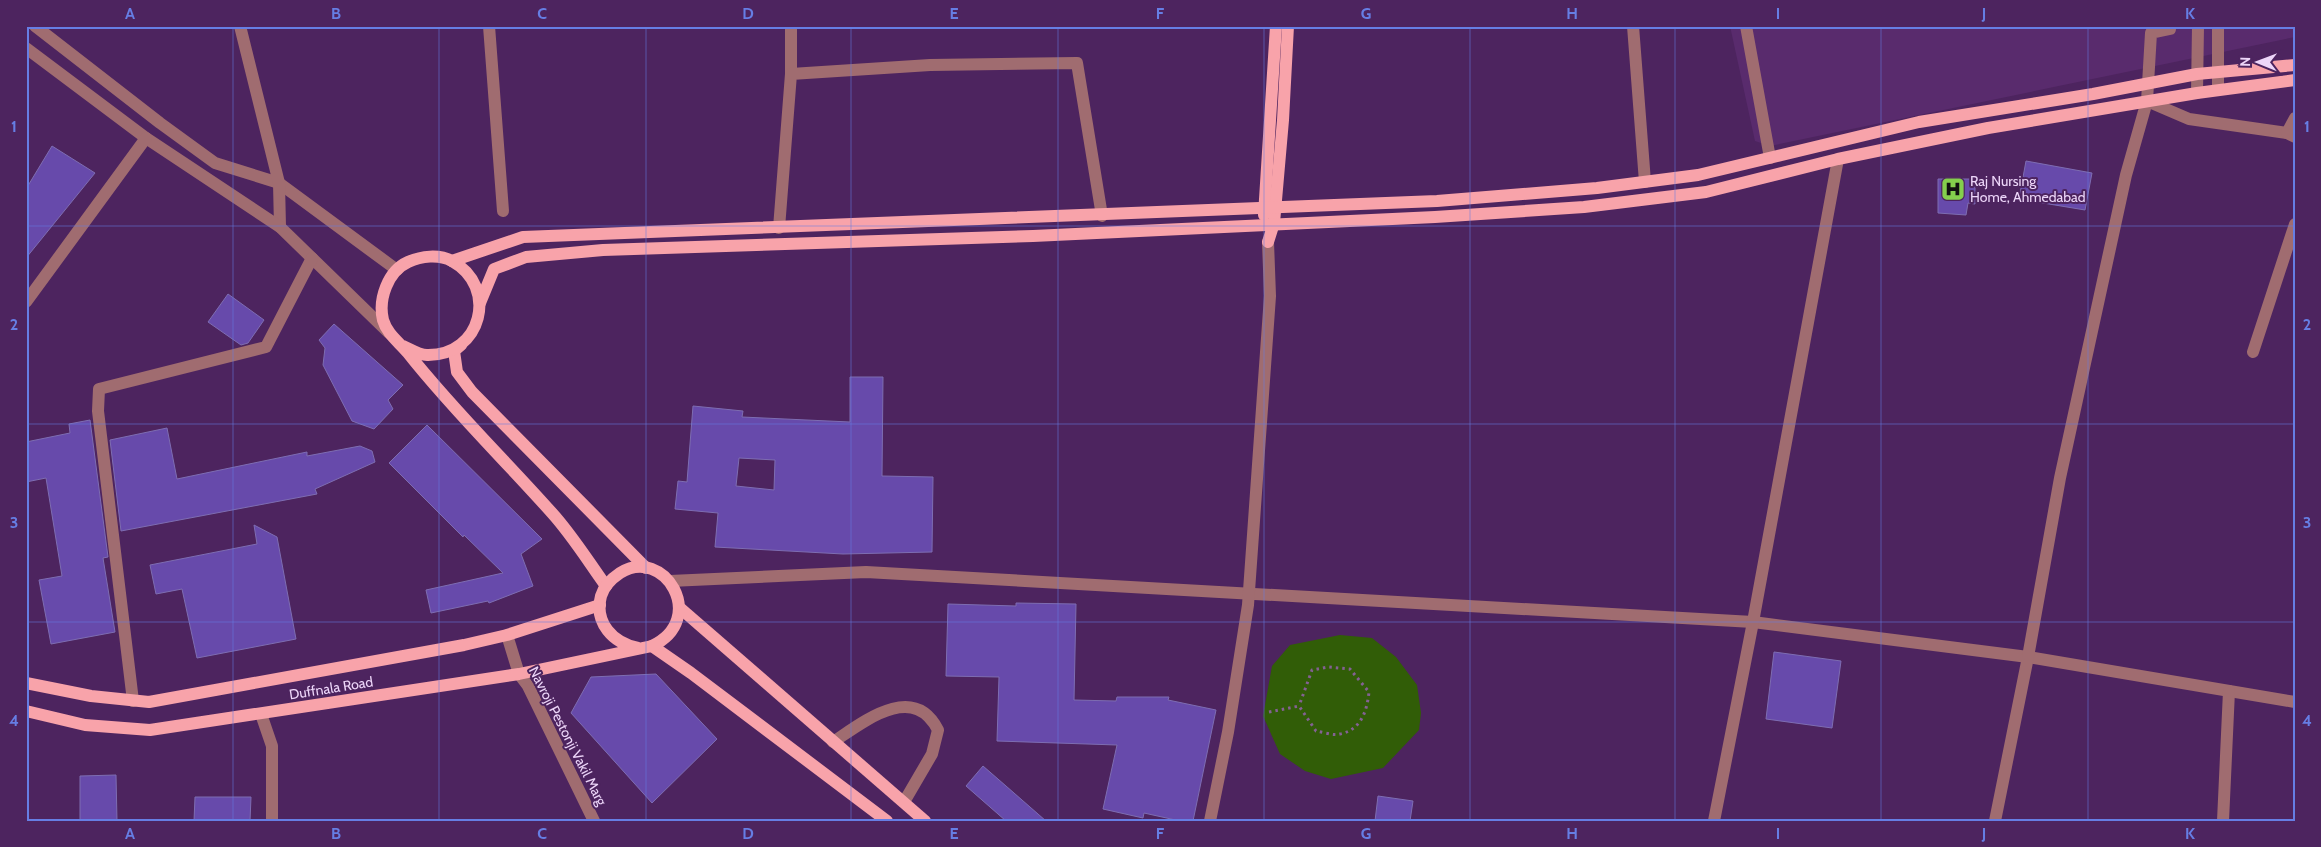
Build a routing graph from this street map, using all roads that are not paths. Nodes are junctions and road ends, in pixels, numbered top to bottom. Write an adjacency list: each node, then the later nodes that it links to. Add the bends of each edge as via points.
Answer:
1 (35, 26): 29 (street, via 215,163)
2 (240, 26): 29 (street)
3 (489, 26): 31 (street)
4 (791, 26): 16 (street)
5 (1276, 26): 30 (main road)
6 (1288, 26): 30 (main road, via 1283,120)
7 (1634, 26): 28 (street)
8 (1746, 26): 26 (street)
9 (2170, 26): 12 (street, via 2170,29)
10 (2198, 26): 17 (street)
11 (2218, 26): 15 (street)
12 (2151, 30): 19 (street)
13 (26, 48): 25 (street)
14 (2295, 65): 15 (main road)
15 (2218, 73): 17 (main road); 20 (street)
16 (791, 74): 32 (street, via 930,65 1078,63); 36 (street)
17 (2197, 74): 19 (main road); 21 (street)
18 (2295, 80): 20 (main road)
19 (2149, 84): 22 (street); 26 (main road, via 1919,122)
20 (2218, 90): 21 (main road)
21 (2197, 92): 22 (main road)
22 (2147, 101): 24 (street, via 2190,119); 27 (main road, via 1988,128); 57 (street, via 2126,175 2062,468)
23 (2295, 118): 24 (street)
24 (2291, 135)
25 (146, 138): 35 (street); 41 (street)
26 (1770, 158): 28 (main road, via 1698,175)
27 (1838, 159): 33 (main road, via 1706,192 1584,207); 53 (street)
28 (1645, 182): 30 (main road, via 1437,201)
29 (279, 183): 35 (street); 40 (street)
30 (1270, 207): 32 (main road); 33 (main road)
31 (503, 211)
32 (1102, 216): 36 (main road)
33 (1269, 224): 37 (main road); 42 (main road, via 1033,236 603,250 526,257 494,269)
34 (2295, 224): 46 (street)
35 (280, 227): 38 (street)
36 (779, 228): 39 (main road, via 523,237)
37 (1268, 242): 50 (street, via 1269,306)
38 (312, 258): 43 (street); 61 (street, via 266,347 99,389 98,411)
39 (452, 261): 40 (main road, via 422,257 406,262); 42 (main road, via 471,277)
40 (397, 270): 43 (main road, via 386,284 381,303)
41 (26, 302)
42 (480, 303): 44 (main road, via 478,320)
43 (390, 334): 45 (main road)
44 (468, 338): 45 (main road, via 455,349 442,354 425,355); 47 (main road, via 454,351 456,372)
45 (402, 346): 49 (main road, via 553,515)
46 (2253, 352)
47 (646, 568): 48 (main road, via 659,572); 49 (main road, via 624,571)
48 (670, 581): 50 (street, via 866,572); 52 (main road, via 679,598)
49 (606, 586): 51 (main road)
50 (1249, 595): 53 (street); 71 (street, via 1228,732)
51 (600, 604): 54 (main road); 56 (main road, via 600,617 614,639 625,646)
52 (680, 608): 55 (main road, via 672,632); 65 (main road)
53 (1753, 622): 57 (street); 72 (street)
54 (507, 635): 58 (street, Navroji Pestonji Vakil Marg); 61 (main road, via 148,702)
55 (652, 646): 56 (main road); 69 (main road)
56 (638, 648): 58 (main road, Duffnala Road)
57 (2028, 657): 60 (street); 73 (street)
58 (519, 674): 64 (main road, Duffnala Road); 68 (street, Navroji Pestonji Vakil Marg, via 528,686)
59 (26, 684): 61 (main road)
60 (2229, 690): 62 (street); 74 (street)
61 (133, 701)
62 (2295, 702)
63 (26, 711): 64 (main road, Duffnala Road, via 85,725 150,730)
64 (260, 714): 67 (street, via 272,746)
65 (834, 742): 66 (main road); 66 (street, via 885,709 910,709 933,721 938,730 932,754)
66 (904, 802): 70 (main road)
67 (272, 821)
68 (594, 821)
69 (887, 821)
70 (925, 821)
71 (1210, 821)
72 (1714, 821)
73 (1995, 821)
74 (2223, 821)

